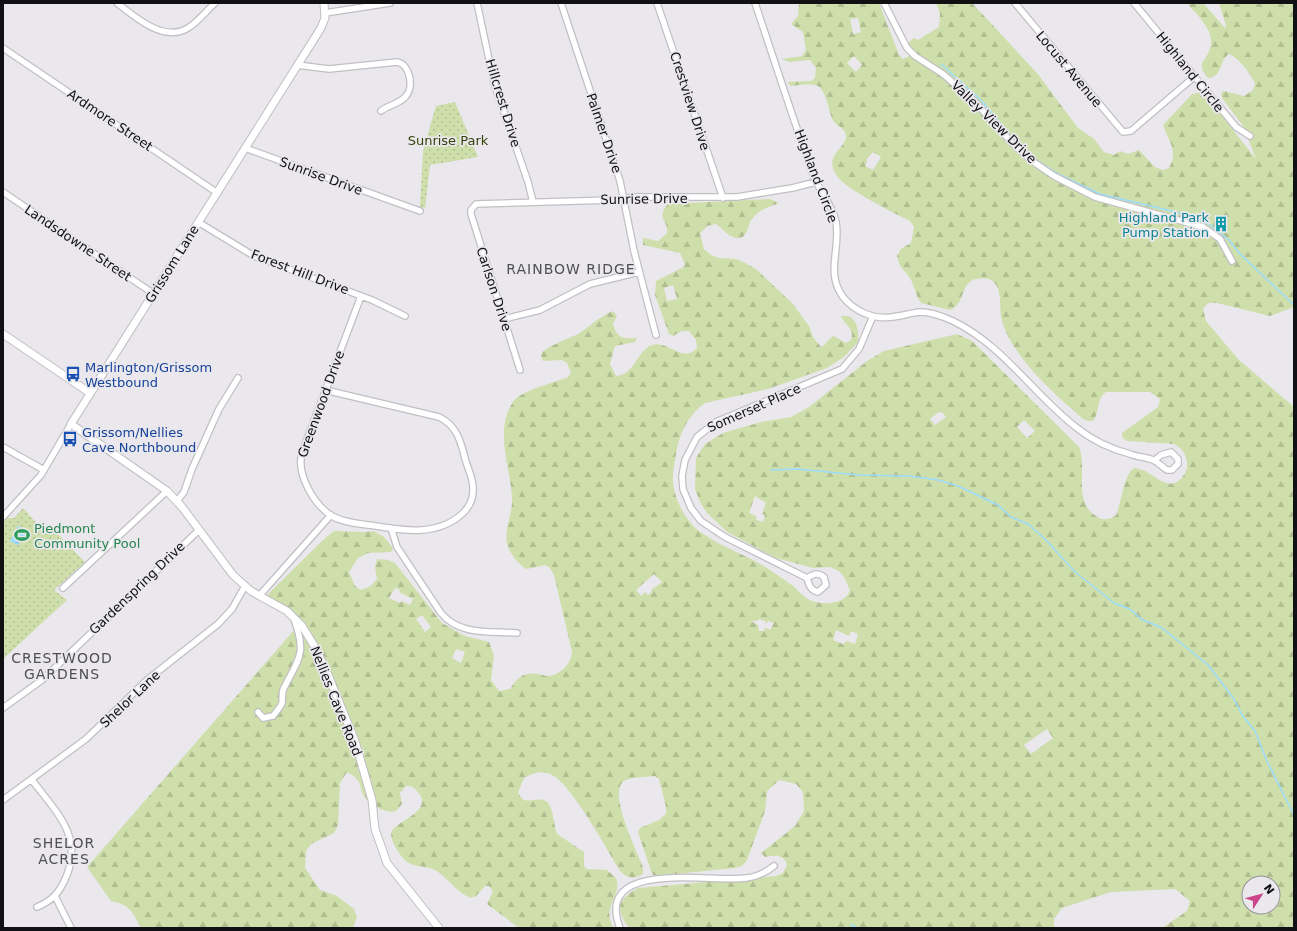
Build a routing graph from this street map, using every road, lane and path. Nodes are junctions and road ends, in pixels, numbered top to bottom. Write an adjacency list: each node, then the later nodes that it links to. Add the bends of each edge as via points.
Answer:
1 (117, 3): 2 (street, via 156,30 174,33 190,27)
2 (215, 3)
3 (324, 3): 13 (street, Grissom Lane)
4 (390, 3): 12 (street)
5 (477, 3): 25 (street, Hillcrest Drive, via 494,83)
6 (561, 3): 24 (street, Palmer Drive)
7 (657, 3): 23 (street, Crestview Drive)
8 (755, 3): 20 (street, Highland Circle)
9 (884, 3): 29 (street, Valley View Drive, via 906,48 943,74 974,101 1015,146 1035,163 1095,197 1203,227 1220,239)
10 (1014, 3): 16 (street, Locust Avenue, via 1124,132 1133,130)
11 (1134, 3): 16 (street, Highland Circle)
12 (375, 4): 13 (street)
13 (325, 13): 15 (street, Grissom Lane, via 323,25)
14 (3, 48): 22 (street, Ardmore Street)
15 (297, 65): 17 (street, via 329,69 402,63 409,73 408,94); 19 (street, Grissom Lane)
16 (1194, 77): 18 (street, Highland Circle, via 1236,127)
17 (382, 112)
18 (1250, 136)
19 (245, 148): 22 (street, Grissom Lane); 27 (street, Sunrise Drive)
20 (816, 182): 23 (street, Sunrise Drive); 34 (street, Highland Circle, via 829,204 836,225 833,265 837,285 849,304)
21 (3, 192): 31 (street, Landsdowne Street)
22 (216, 192): 28 (street, Grissom Lane)
23 (723, 198): 24 (street, Sunrise Drive)
24 (625, 199): 25 (street, Sunrise Drive); 30 (street, Palmer Drive)
25 (533, 202): 26 (street, Sunrise Drive, via 479,203)
26 (472, 207): 35 (street, Carlson Drive, via 471,214)
27 (420, 211)
28 (198, 222): 31 (street, Grissom Lane); 32 (street, Forest Hill Drive, via 254,256)
29 (1232, 261)
30 (639, 272): 35 (street, via 590,284 540,310); 37 (street, Palmer Drive)
31 (154, 294): 41 (street, Grissom Lane)
32 (361, 296): 33 (street, Forest Hill Drive); 40 (street, Greenwood Drive)
33 (405, 316)
34 (872, 316): 44 (street, Highland Circle, via 891,318 928,313 953,321 989,343 1046,401 1084,433 1110,448); 52 (street, Somerset Place, via 859,349 842,369 716,422 697,437 684,460 683,489 691,508 701,521 725,537)
35 (504, 320): 38 (street, Carlson Drive)
36 (3, 334): 41 (street)
37 (656, 335)
38 (520, 370)
39 (238, 378): 47 (street, via 219,409 184,492)
40 (325, 390): 48 (street, Greenwood Drive, via 300,463 304,481 321,506); 50 (street, Greenwood Drive, via 439,417 449,423 458,435 473,483 468,506 452,521 438,527 412,531)
41 (90, 393): 42 (street, Grissom Lane)
42 (71, 424): 45 (street, Grissom Lane); 46 (street, Nellies Cave Road)
43 (3, 447): 45 (street)
44 (1155, 460)
45 (44, 470): 49 (street, Grissom Lane)
46 (166, 491): 47 (street, Nellies Cave Road); 54 (street)
47 (177, 501): 51 (street, Nellies Cave Road)
48 (331, 515): 50 (street, Greenwood Drive, via 345,521); 55 (street)
49 (4, 516)
50 (391, 528): 57 (street, via 397,547 449,622 470,630)
51 (199, 530): 53 (street, Nellies Cave Road, via 226,567); 58 (street, Gardenspring Drive, via 42,680)
52 (807, 578)
53 (245, 586): 55 (street, Nellies Cave Road); 60 (street, Shelor Lane, via 232,609 218,624 147,680 86,739)
54 (63, 588)
55 (259, 596): 56 (street, Nellies Cave Road)
56 (294, 617): 59 (street, via 299,631 301,652 296,669 283,690 281,704 273,716 263,718); 66 (street, Nellies Cave Road, via 315,648 355,741 372,800 375,829 387,863)
57 (517, 633)
58 (3, 708)
59 (258, 712)
60 (32, 780): 61 (street, Shelor Lane); 63 (street, via 63,821 71,840 71,866)
61 (3, 800)
62 (774, 866): 67 (street, via 762,874 746,878 681,878 634,883 621,893 616,902 615,912)
63 (55, 896): 64 (street); 65 (street)
64 (37, 907)
65 (71, 928)
66 (439, 928)
67 (620, 928)

